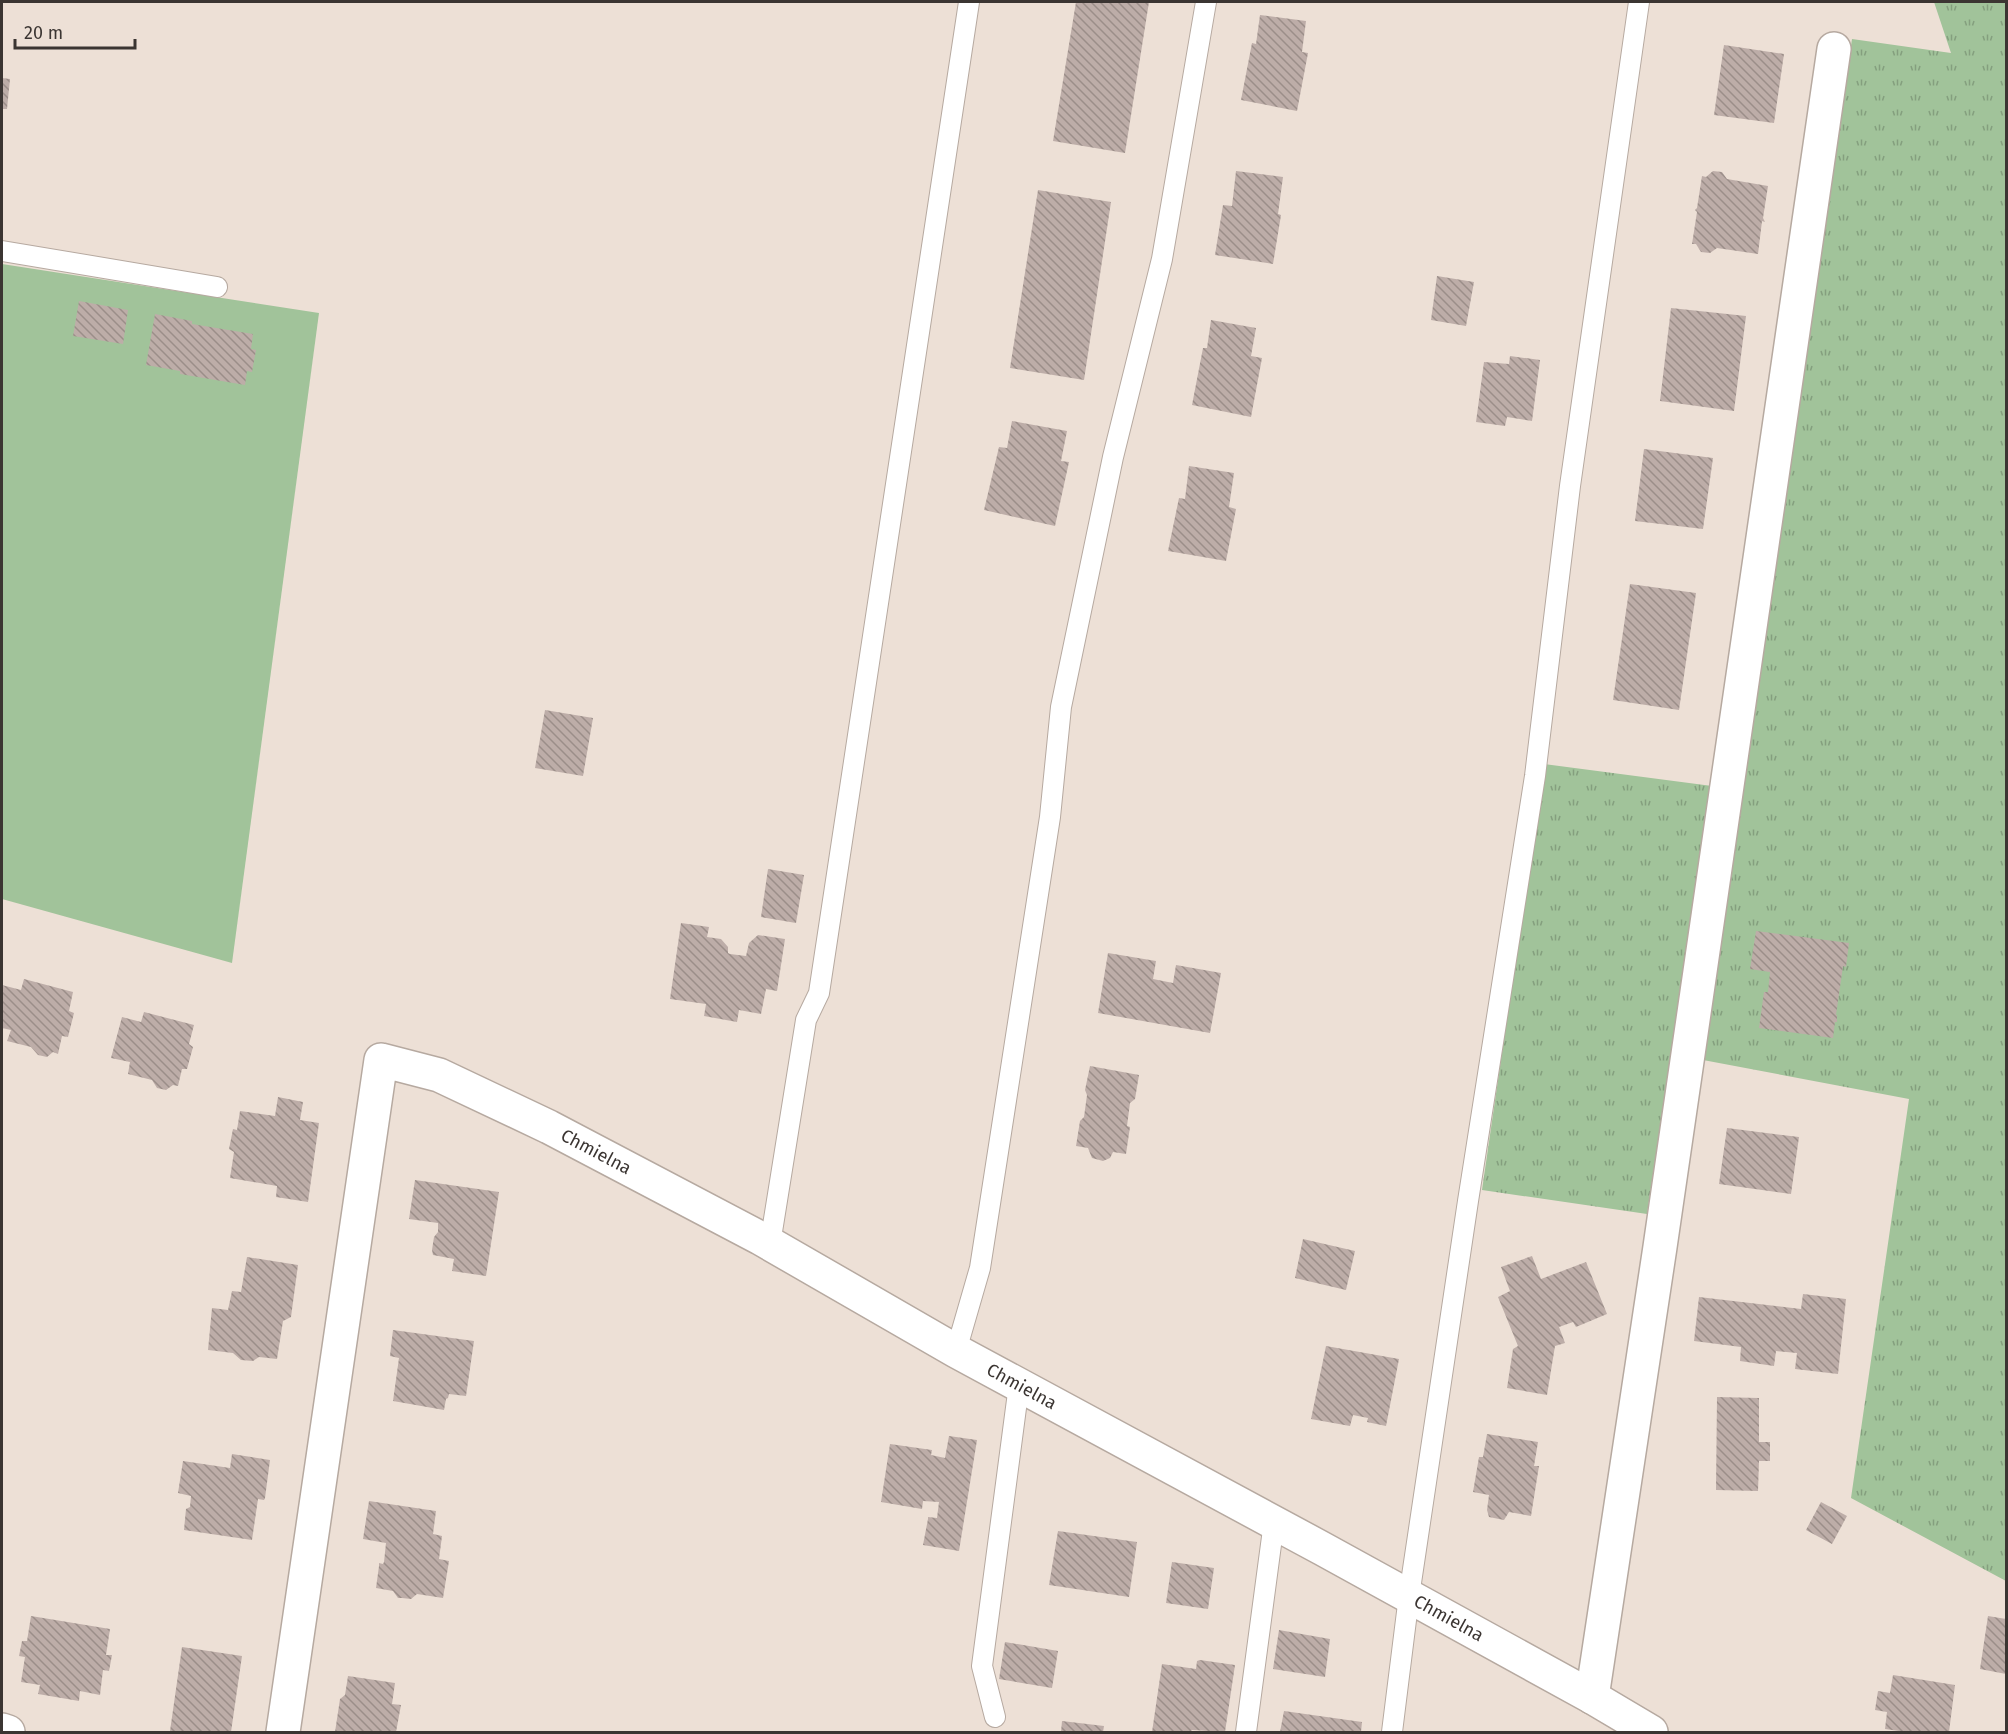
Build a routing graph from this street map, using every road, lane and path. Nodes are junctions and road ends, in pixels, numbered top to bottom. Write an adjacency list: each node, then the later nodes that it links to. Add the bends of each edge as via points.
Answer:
1 (969, 2): 7 (lane, via 819,993 806,1020)
2 (1206, 2): 8 (lane, via 1162,259 1113,457 1061,707 1050,816 980,1268)
3 (1639, 2): 11 (lane, via 1570,486 1535,776)
4 (1834, 49): 12 (street)
5 (2, 251): 6 (lane)
6 (217, 287)
7 (770, 1244): 8 (street, Chmielna); 16 (street, Chmielna, via 549,1127 439,1075 381,1060)
8 (956, 1351): 9 (street, Chmielna)
9 (1019, 1385): 10 (street, Chmielna); 13 (lane, via 982,1666)
10 (1274, 1522): 11 (street, Chmielna); 17 (lane)
11 (1409, 1596): 12 (street, Chmielna); 18 (lane)
12 (1592, 1697): 19 (street, Chmielna)
13 (995, 1717)
14 (2, 1730): 15 (street)
15 (8, 1732)
16 (283, 1732)
17 (1246, 1732)
18 (1392, 1732)
19 (1651, 1732)

